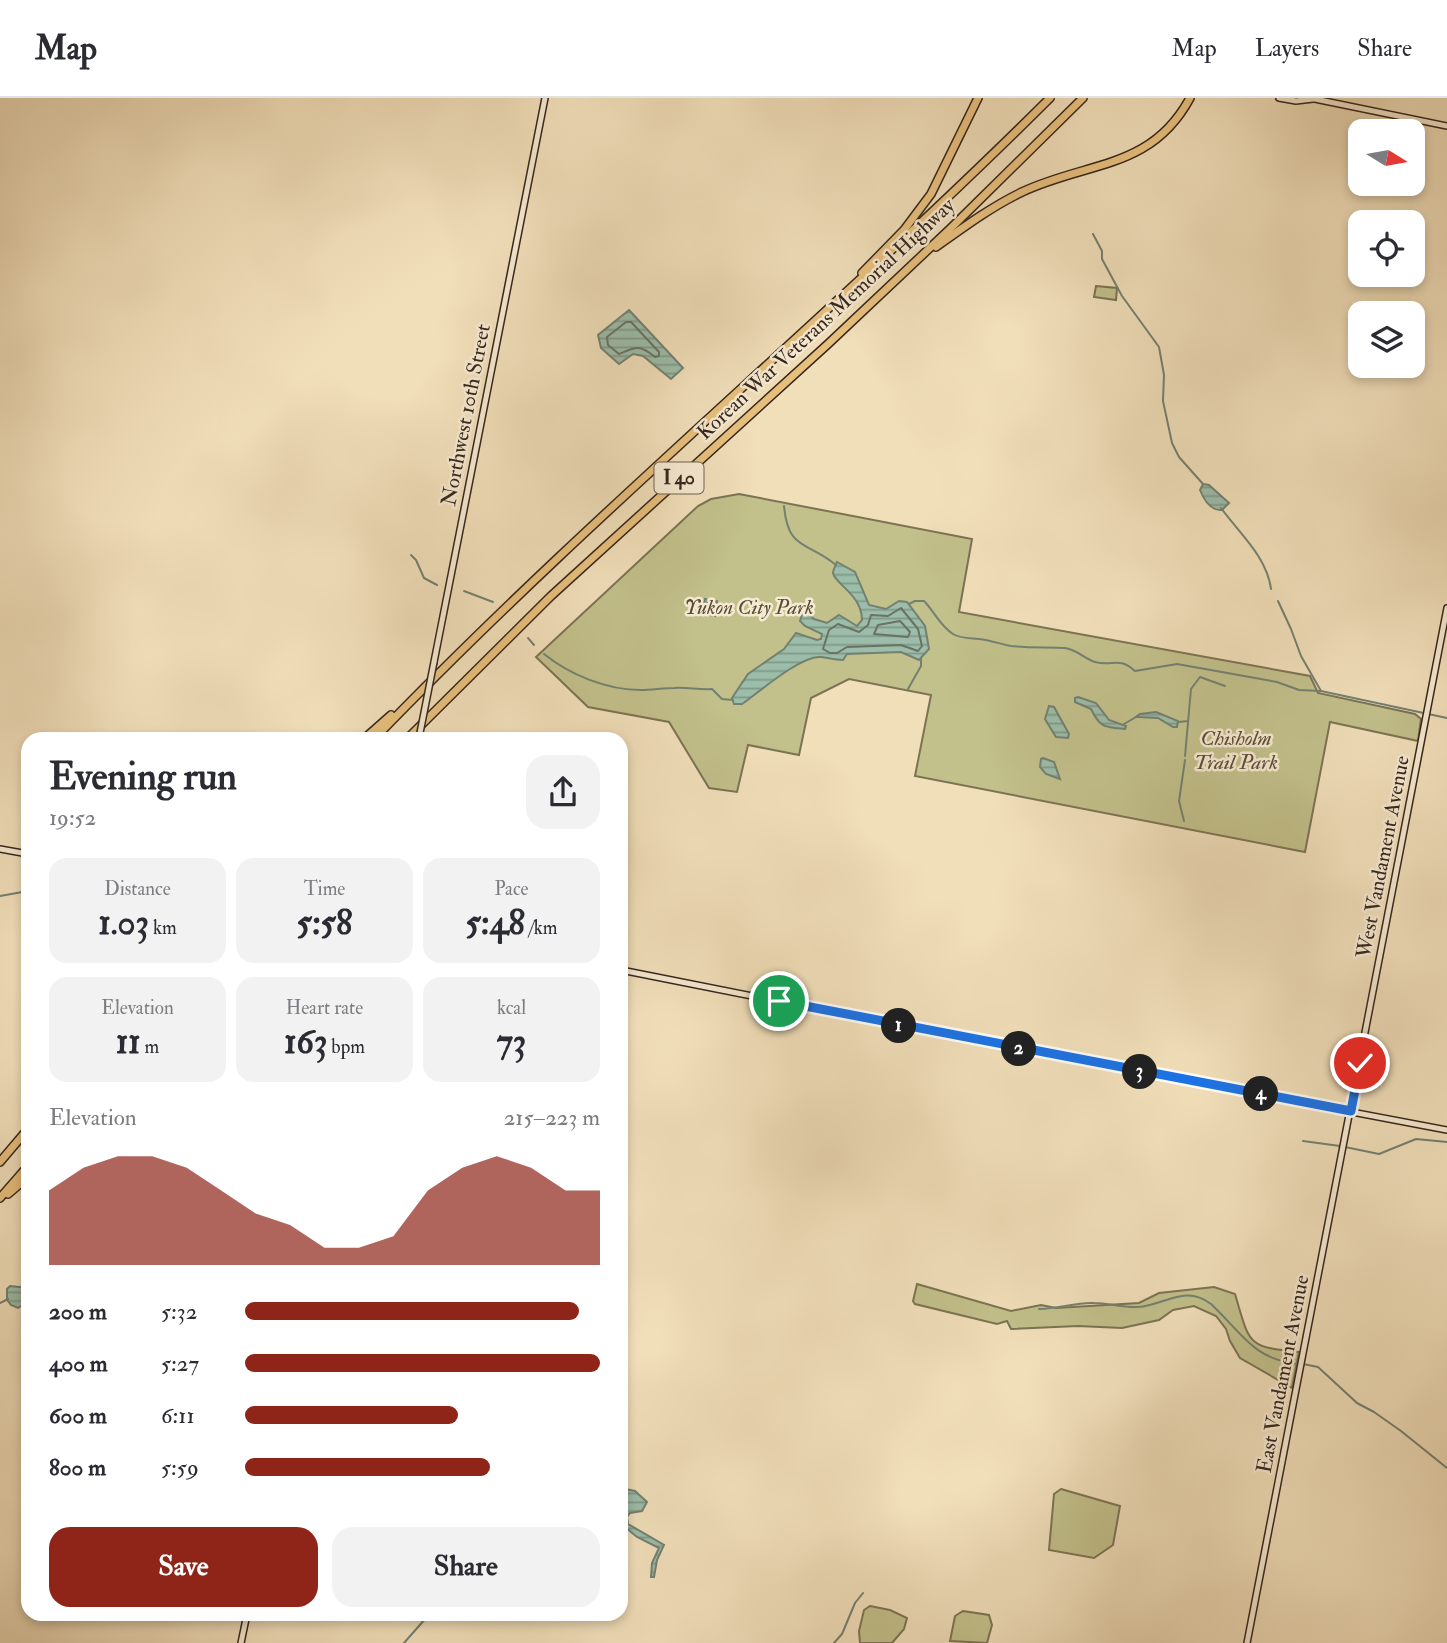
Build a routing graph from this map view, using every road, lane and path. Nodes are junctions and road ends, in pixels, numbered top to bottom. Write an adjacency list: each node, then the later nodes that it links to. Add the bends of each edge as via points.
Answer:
1 (545, 98): 16 (main road, Northwest 10th Street, bridge)
2 (978, 98): 10 (highway, via 943,173 917,213)
3 (1050, 98): 10 (highway, Korean War Veterans Memorial Highway / I 40)
4 (1083, 98): 9 (highway, Korean War Veterans Memorial Highway / I 40)
5 (1190, 98): 9 (highway, via 1172,126 1151,145 1024,191)
6 (1279, 98): 7 (main road)
7 (1311, 99): 8 (main road)
8 (1447, 126)
9 (913, 264): 15 (highway, Korean War Veterans Memorial Highway / I 40, via 551,596)
10 (806, 331): 12 (highway, Korean War Veterans Memorial Highway / I 40, via 580,536)
11 (1447, 608): 20 (main road, West Vandament Avenue)
12 (416, 695): 13 (highway); 14 (highway, Korean War Veterans Memorial Highway / I 40)
13 (372, 732)
14 (381, 732)
15 (414, 732)
16 (420, 732)
17 (0, 849): 18 (main road)
18 (21, 853)
19 (628, 971): 20 (main road)
20 (1351, 1111): 21 (main road); 29 (main road, East Vandament Avenue)
21 (1447, 1130)
22 (21, 1137): 23 (highway)
23 (0, 1162)
24 (21, 1174): 26 (highway)
25 (21, 1183): 26 (highway)
26 (0, 1200)
27 (246, 1621): 28 (main road)
28 (242, 1643)
29 (1247, 1643)

